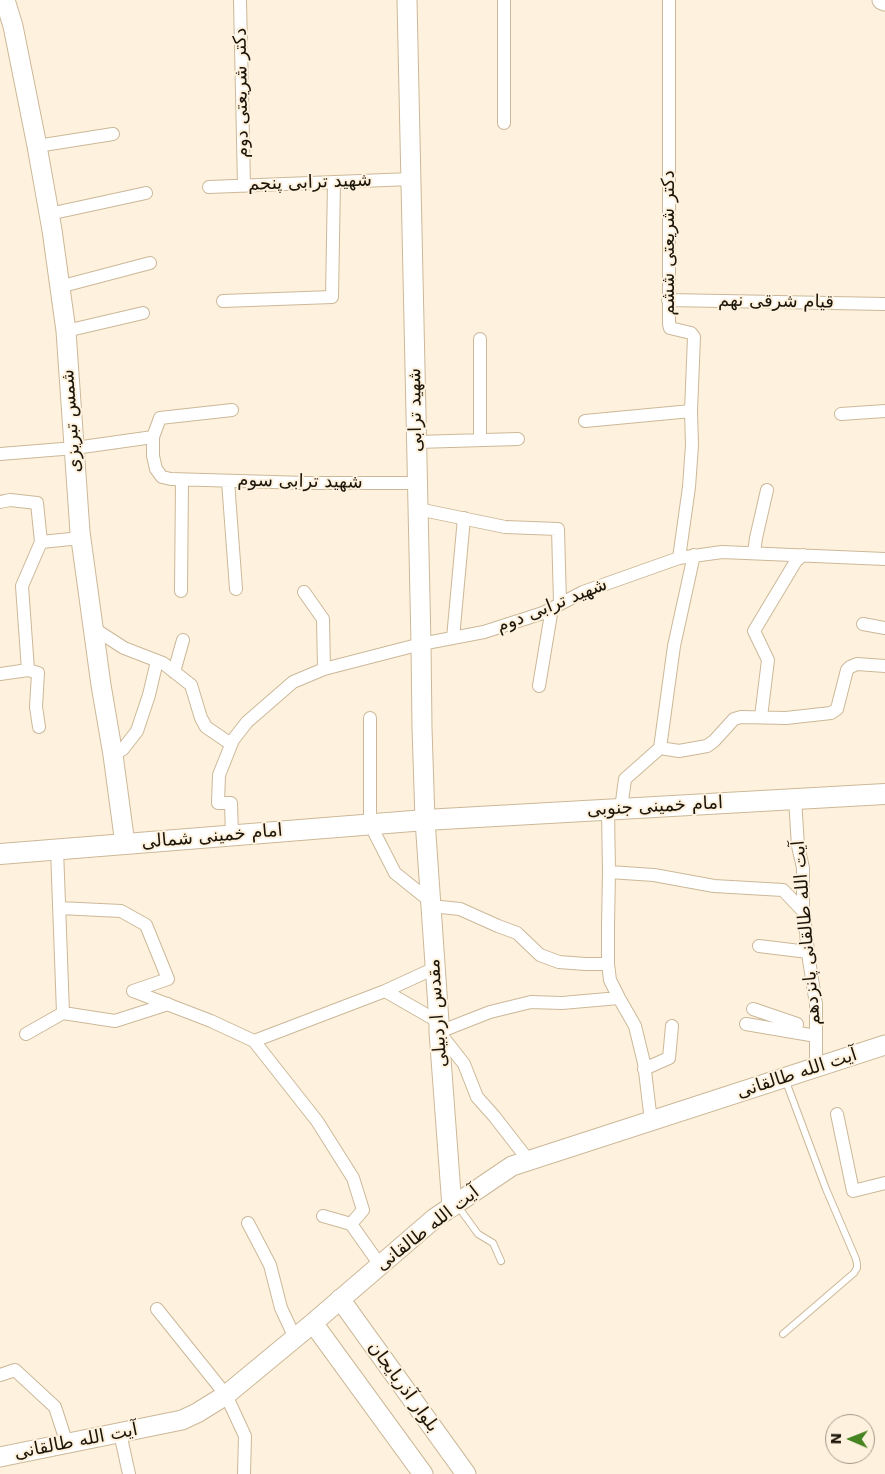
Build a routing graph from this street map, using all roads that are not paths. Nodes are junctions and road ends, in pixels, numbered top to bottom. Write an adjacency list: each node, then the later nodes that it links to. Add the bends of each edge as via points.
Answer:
1 (4, 0): 8 (street, شمس تبریزی, via 13,26)
2 (240, 0): 11 (street, دکتر شریعتی دوم)
3 (407, 0): 9 (street, شهید ترابی)
4 (504, 0): 6 (street)
5 (669, 0): 17 (street, دکتر شریعتی ششم)
6 (504, 123)
7 (113, 134): 8 (street)
8 (37, 146): 14 (street, شمس تبریزی)
9 (411, 179): 10 (street, شهید ترابی پنجم); 31 (street, شهید ترابی)
10 (334, 182): 11 (street, شهید ترابی پنجم); 18 (street, via 332,297)
11 (244, 186): 12 (street, شهید ترابی پنجم)
12 (209, 187)
13 (146, 192): 14 (street)
14 (49, 214): 16 (street, شمس تبریزی)
15 (150, 263): 16 (street)
16 (59, 287): 21 (street, شمس تبریزی)
17 (668, 300): 19 (street, قیام شرقی نهم); 24 (street, دکتر شریعتی ششم, via 670,328 691,333 694,338)
18 (223, 301)
19 (885, 304)
20 (143, 313): 21 (street)
21 (66, 331): 32 (street, شمس تبریزی)
22 (480, 339): 30 (street)
23 (232, 410): 28 (street, via 160,418)
24 (691, 411): 27 (street); 46 (street, دکتر شریعتی ششم, via 689,488)
25 (885, 411): 26 (street)
26 (841, 414)
27 (585, 421)
28 (153, 437): 32 (street); 34 (street, شهید ترابی سوم, via 156,469 162,477)
29 (518, 439): 30 (street)
30 (480, 440): 31 (street)
31 (416, 442): 36 (street, شهید ترابی)
32 (75, 448): 33 (street); 41 (street, شمس تبریزی)
33 (0, 454)
34 (182, 480): 35 (street, شهید ترابی سوم); 49 (street)
35 (228, 482): 36 (street, شهید ترابی سوم); 48 (street)
36 (418, 483): 39 (street, شهید ترابی)
37 (767, 490): 43 (street)
38 (0, 502): 42 (street, via 37,503)
39 (418, 509): 40 (street); 57 (street, شهید ترابی)
40 (464, 518): 51 (street, via 505,527 558,530); 55 (street)
41 (81, 538): 42 (street); 53 (street, شمس تبریزی)
42 (40, 542): 61 (street, via 22,586)
43 (754, 553): 44 (street, شهید ترابی دوم); 45 (street, شهید ترابی دوم, via 722,552)
44 (803, 555): 47 (street, شهید ترابی دوم); 65 (street, via 796,561 754,631 768,660)
45 (694, 556): 46 (street, شهید ترابی دوم); 69 (street, via 674,646)
46 (680, 558): 51 (street, شهید ترابی دوم, via 583,592)
47 (885, 559)
48 (236, 589)
49 (181, 591)
50 (304, 592): 60 (street, via 323,619)
51 (556, 605): 55 (street, شهید ترابی دوم, via 543,613 484,632); 64 (street)
52 (862, 624): 54 (street)
53 (93, 628): 58 (street, via 124,648); 70 (street, شمس تبریزی)
54 (885, 628)
55 (453, 638): 57 (street, شهید ترابی دوم)
56 (183, 640): 62 (street)
57 (421, 644): 60 (street, شهید ترابی دوم); 74 (street, شهید ترابی)
58 (157, 661): 62 (street); 70 (street, via 137,731 123,750)
59 (885, 666): 65 (street, via 850,666 836,711 786,718)
60 (324, 669): 68 (street, شهید ترابی دوم, via 293,682 247,722)
61 (28, 670): 63 (street); 67 (street, via 38,673 36,707)
62 (174, 672): 68 (street, via 191,685 206,727)
63 (0, 674)
64 (539, 686)
65 (762, 717): 69 (street, via 734,719 707,746 679,751)
66 (370, 718): 75 (street)
67 (39, 727)
68 (231, 744): 76 (street, شهید ترابی دوم, via 219,775 218,803 231,803)
69 (660, 748): 73 (street, via 625,779)
70 (113, 755): 77 (street, شمس تبریزی)
71 (885, 794): 72 (main road, امام خمینی جنوبی)
72 (795, 799): 73 (main road, امام خمینی جنوبی); 83 (street, آیت الله طالقانی پانزدهم, via 803,868)
73 (614, 809): 74 (main road, امام خمینی جنوبی); 80 (street)
74 (425, 820): 75 (main road, امام خمینی شمالی); 81 (street, مقدس اردبیلی)
75 (370, 824): 76 (main road, امام خمینی شمالی); 81 (street, via 395,873)
76 (232, 835): 77 (main road, امام خمینی شمالی)
77 (126, 844): 78 (main road, امام خمینی شمالی)
78 (57, 849): 79 (main road, امام خمینی شمالی); 82 (street)
79 (0, 854)
80 (609, 872): 83 (street, via 654,875 714,886 783,890); 86 (street)
81 (431, 903): 86 (street, via 460,909 517,933 540,955 559,962); 87 (street, مقدس اردبیلی)
82 (59, 908): 90 (street, via 121,911 146,925 168,979 133,991); 92 (street)
83 (803, 911): 85 (street, آیت الله طالقانی پانزدهم)
84 (758, 946): 85 (street)
85 (808, 952): 98 (street, آیت الله طالقانی پانزدهم, via 816,1004)
86 (608, 964): 89 (street, via 610,980)
87 (435, 968): 88 (street); 95 (street, مقدس اردبیلی)
88 (385, 991): 95 (street); 99 (street)
89 (618, 998): 95 (street, via 531,1002); 102 (street, via 635,1026)
90 (168, 1004): 92 (street, via 115,1021); 99 (street)
91 (753, 1009): 96 (street, via 797,1024)
92 (63, 1013): 97 (street)
93 (746, 1024): 96 (street)
94 (672, 1026): 102 (street, via 669,1058)
95 (439, 1027): 106 (street, via 464,1064 477,1097); 108 (street, مقدس اردبیلی)
96 (795, 1032): 98 (street)
97 (26, 1034)
98 (816, 1036): 101 (street, آیت الله طالقانی پانزدهم)
99 (254, 1041): 111 (street, via 317,1121 353,1178 363,1210)
100 (885, 1045): 101 (street, آیت الله طالقانی)
101 (816, 1067): 103 (street, آیت الله طالقانی)
102 (644, 1069): 105 (street)
103 (784, 1078): 105 (street, آیت الله طالقانی); 117 (lane, via 857,1268)
104 (837, 1114): 107 (street, via 853,1191)
105 (651, 1121): 106 (street, آیت الله طالقانی)
106 (529, 1161): 108 (street, آیت الله طالقانی, via 512,1166)
107 (885, 1183)
108 (454, 1205): 112 (lane, via 478,1234 493,1243); 113 (street, آیت الله طالقانی)
109 (323, 1216): 111 (street)
110 (248, 1223): 118 (street, via 270,1265 281,1308)
111 (351, 1224): 113 (street)
112 (501, 1261)
113 (380, 1265): 114 (street, آیت الله طالقانی)
114 (340, 1299): 116 (street, آیت الله طالقانی); 127 (street, بلوار آذربایجان)
115 (157, 1309): 120 (street)
116 (313, 1324): 118 (street, آیت الله طالقانی); 126 (street, بلوار آذربایجان)
117 (783, 1334)
118 (295, 1338): 120 (street, آیت الله طالقانی)
119 (0, 1375): 122 (street, via 15,1370 56,1407)
120 (226, 1395): 121 (street, آیت الله طالقانی, via 182,1420); 125 (street, via 245,1436)
121 (120, 1433): 122 (street, آیت الله طالقانی); 124 (street)
122 (67, 1444): 123 (street, آیت الله طالقانی)
123 (0, 1457)
124 (130, 1474)
125 (244, 1474)
126 (423, 1474)
127 (466, 1474)

